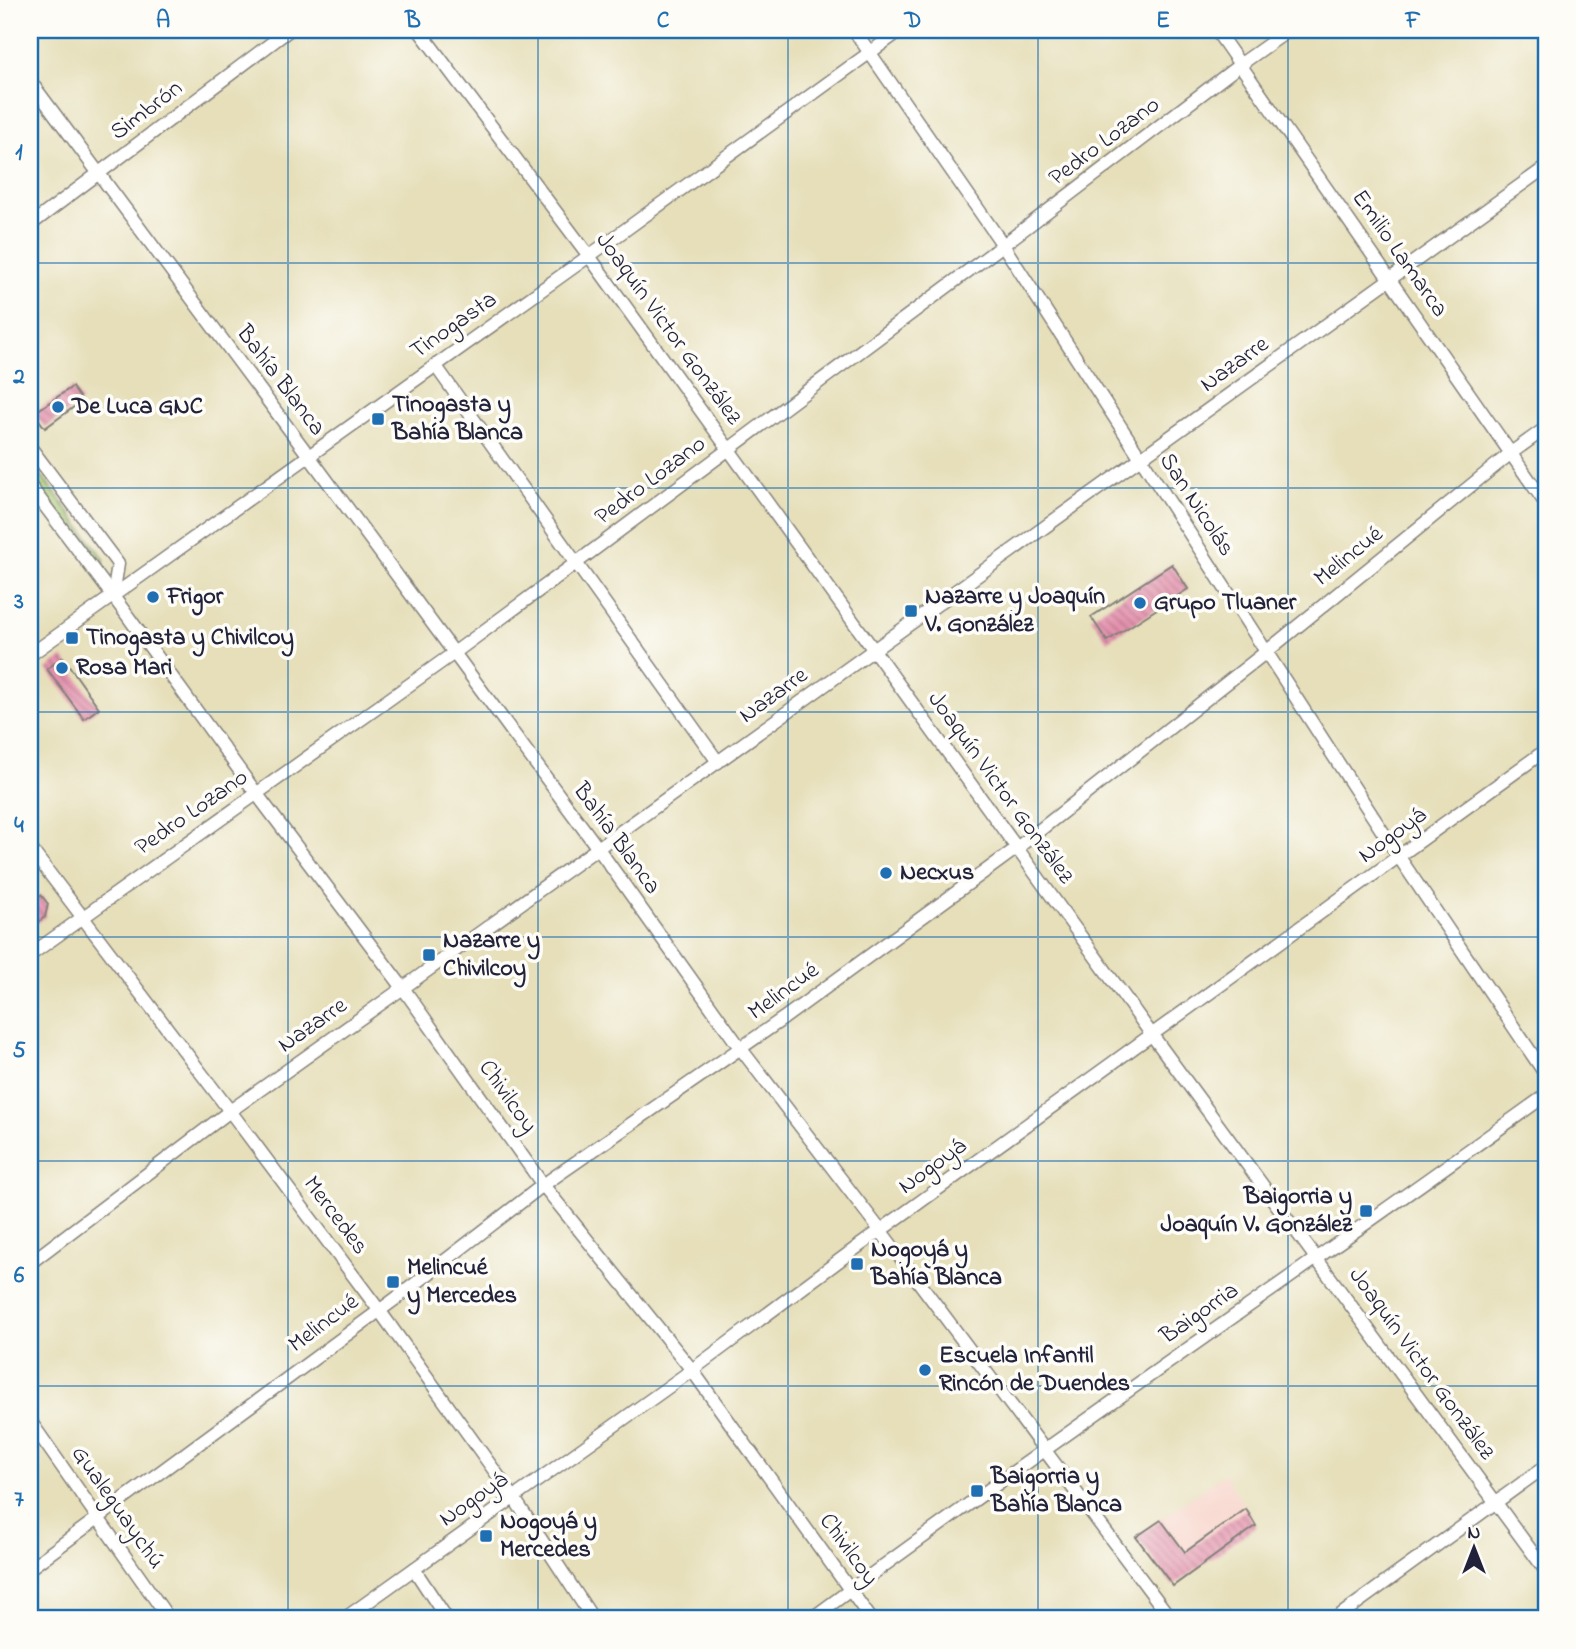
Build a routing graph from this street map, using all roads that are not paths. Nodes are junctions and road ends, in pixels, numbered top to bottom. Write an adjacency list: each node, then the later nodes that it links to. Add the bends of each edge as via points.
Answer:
1 (289, 30): 11 (street, Simbrón)
2 (419, 30): 14 (street, Joaquín Victor González)
3 (854, 30): 7 (street, San Nicolás)
4 (901, 30): 7 (street, Tinogasta)
5 (1216, 30): 8 (street, Emilio Lamarca)
6 (1289, 30): 8 (street, Pedro Lozano)
7 (870, 52): 13 (street, San Nicolás); 14 (street, Tinogasta)
8 (1241, 64): 13 (street, Pedro Lozano); 15 (street, Emilio Lamarca)
9 (30, 80): 11 (street, Bahía Blanca)
10 (1546, 167): 15 (street, Nazarre)
11 (99, 173): 12 (street, Simbrón); 21 (street, Bahía Blanca)
12 (30, 225)
13 (1003, 245): 19 (street, Pedro Lozano); 22 (street, San Nicolás)
14 (589, 256): 16 (street, Tinogasta); 19 (street, Joaquín Victor González)
15 (1391, 279): 20 (street, Emilio Lamarca); 22 (street, Nazarre)
16 (435, 365): 21 (street, Tinogasta); 25 (street)
17 (1546, 428): 20 (street, Melincué)
18 (30, 447): 26 (street, via 118,564)
19 (729, 449): 25 (street, Pedro Lozano); 27 (street, Joaquín Victor González)
20 (1511, 453): 24 (street, Emilio Lamarca); 28 (street, Melincué)
21 (309, 456): 26 (street, Tinogasta); 29 (street, Bahía Blanca)
22 (1141, 459): 27 (street, Nazarre); 28 (street, San Nicolás)
23 (30, 486): 26 (street, Chivilcoy)
24 (1546, 504)
25 (576, 563): 29 (street, Pedro Lozano); 32 (street)
26 (113, 596): 30 (street, Tinogasta); 33 (street, Chivilcoy)
27 (874, 649): 32 (street, Nazarre); 36 (street, Joaquín Victor González)
28 (1266, 652): 36 (street, Melincué); 37 (street, San Nicolás)
29 (454, 653): 33 (street, Pedro Lozano); 35 (street, Bahía Blanca)
30 (30, 655)
31 (1546, 750): 37 (street, Nogoyá)
32 (718, 762): 35 (street, Nazarre)
33 (256, 793): 38 (street, Pedro Lozano); 40 (street, Chivilcoy)
34 (30, 848): 38 (street, Mercedes)
35 (597, 848): 40 (street, Nazarre); 42 (street, Bahía Blanca)
36 (1017, 848): 41 (street, Joaquín Victor González); 42 (street, Melincué)
37 (1399, 857): 41 (street, Nogoyá); 43 (street, San Nicolás)
38 (82, 917): 39 (street, Pedro Lozano); 45 (street, Mercedes)
39 (30, 956)
40 (403, 988): 45 (street, Nazarre); 46 (street, Chivilcoy)
41 (1152, 1035): 47 (street, Nogoyá); 48 (street, Joaquín Victor González)
42 (741, 1049): 46 (street, Melincué); 47 (street, Bahía Blanca)
43 (1546, 1076)
44 (1546, 1095): 48 (street, Baigorria)
45 (230, 1111): 49 (street, Nazarre); 50 (street, Mercedes)
46 (543, 1185): 50 (street, Melincué); 51 (street, Chivilcoy)
47 (880, 1230): 51 (street, Nogoyá); 53 (street, Bahía Blanca)
48 (1317, 1258): 53 (street, Baigorria); 56 (street, Joaquín Victor González)
49 (30, 1263)
50 (379, 1310): 55 (street, Mercedes); 57 (street, Melincué)
51 (692, 1370): 55 (street, Nogoyá); 61 (street, Chivilcoy)
52 (30, 1421): 57 (street, Gualeguaychú)
53 (1044, 1451): 61 (street, Baigorria); 68 (street, Bahía Blanca)
54 (1546, 1466): 56 (street)
55 (514, 1498): 59 (street, Nogoyá); 65 (street, Mercedes)
56 (1497, 1503): 60 (street, Joaquín Victor González); 69 (street)
57 (97, 1518): 58 (street, Melincué); 62 (street, Gualeguaychú)
58 (30, 1568)
59 (414, 1569): 63 (street, Nogoyá); 64 (street)
60 (1546, 1571)
61 (851, 1590): 66 (street, Baigorria); 67 (street, Chivilcoy)
62 (169, 1619)
63 (344, 1619)
64 (447, 1619)
65 (593, 1619)
66 (811, 1619)
67 (871, 1619)
68 (1171, 1619)
69 (1335, 1619)

